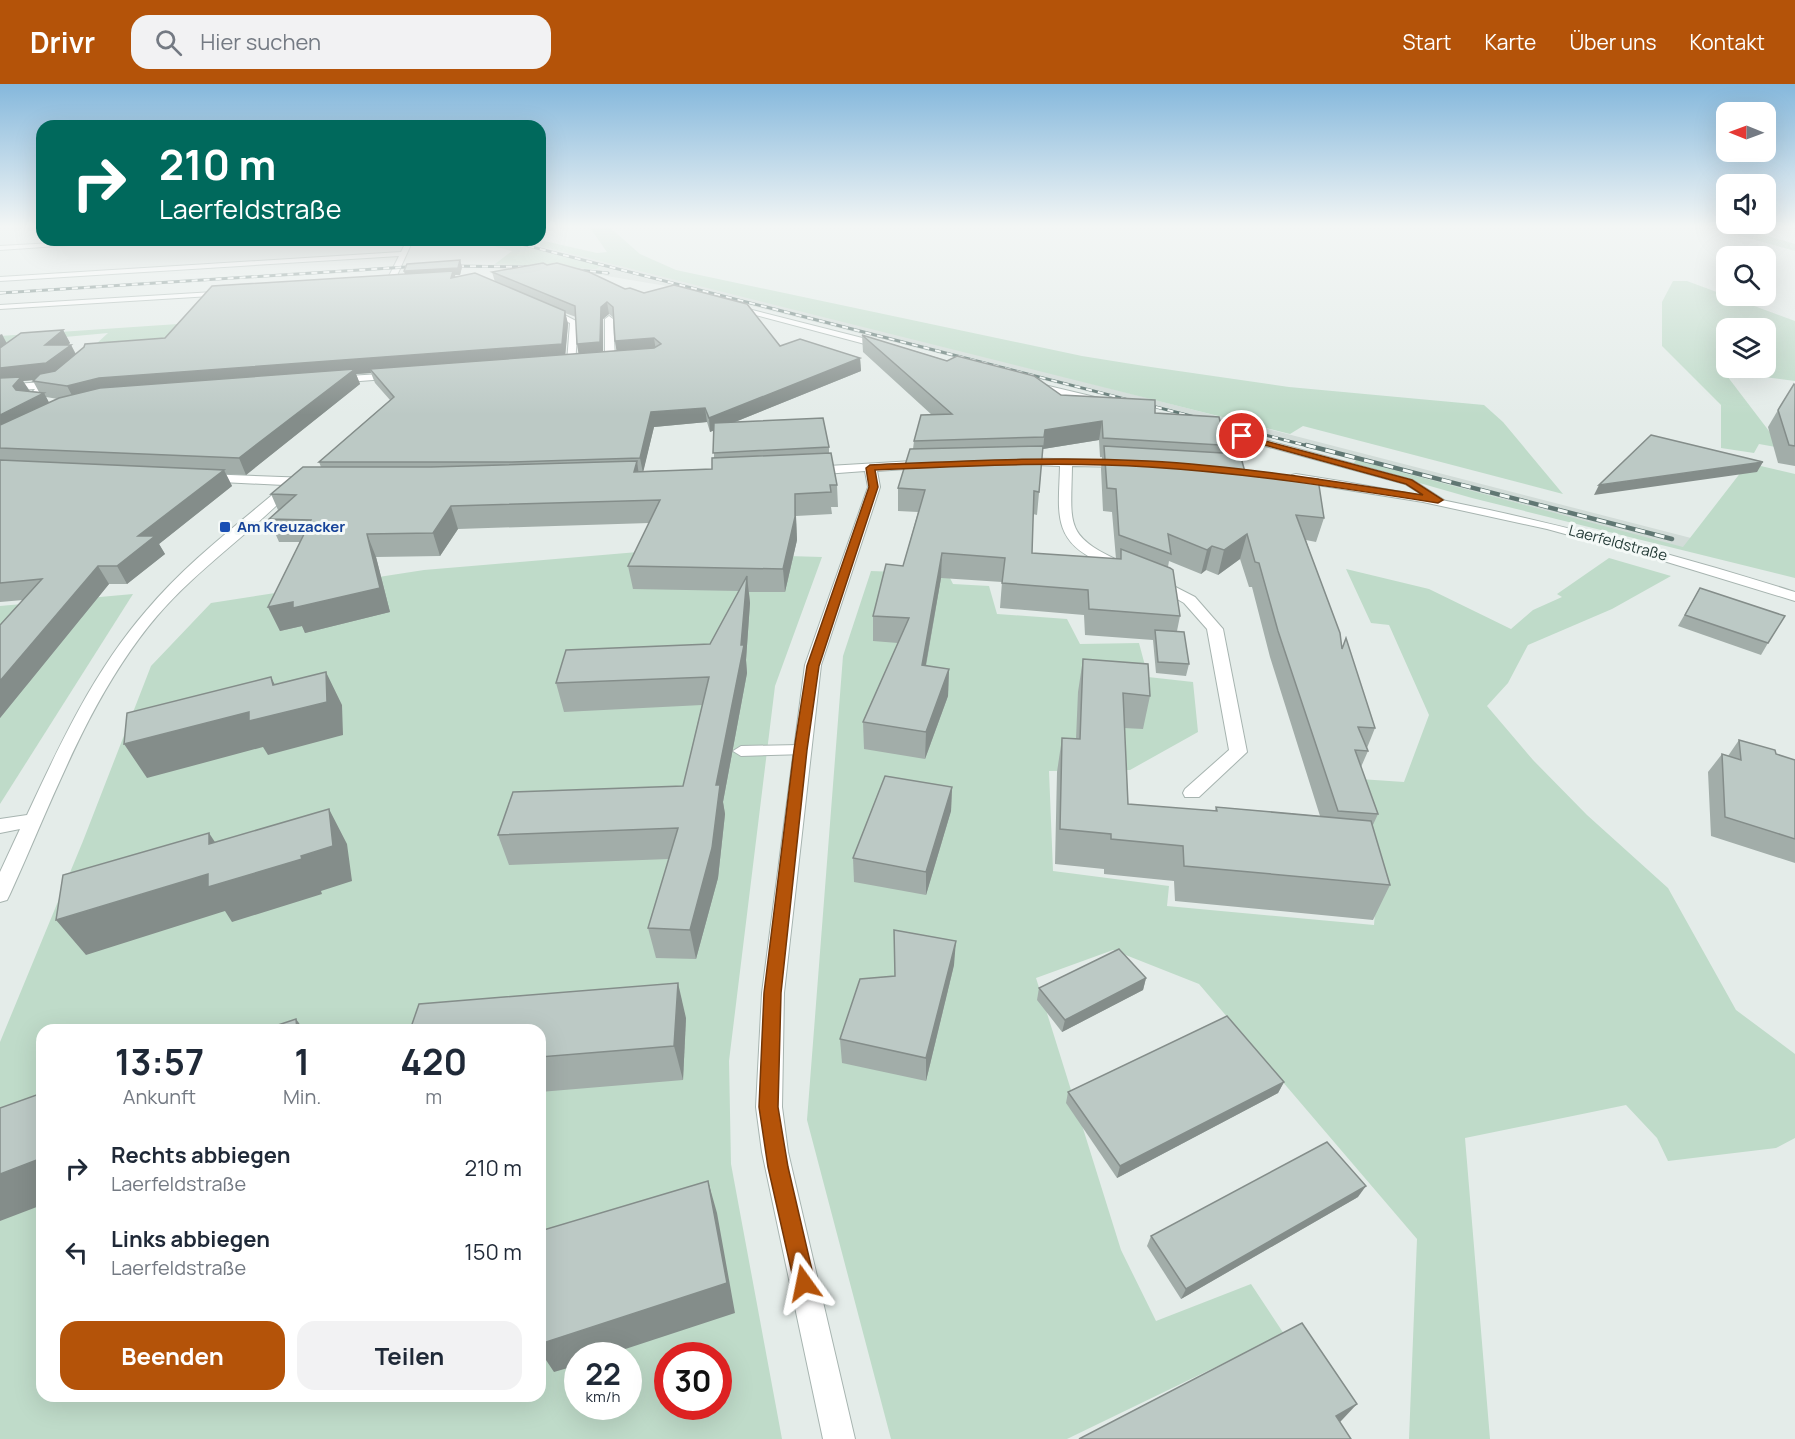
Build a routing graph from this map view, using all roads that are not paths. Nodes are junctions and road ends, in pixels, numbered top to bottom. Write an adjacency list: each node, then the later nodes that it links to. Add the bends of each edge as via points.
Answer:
1 (236, 292): 4 (lane)
2 (532, 302): 10 (street, via 574,322 577,362)
3 (726, 304): 8 (lane)
4 (0, 307)
5 (73, 311): 6 (lane)
6 (0, 316)
7 (609, 319): 9 (street)
8 (896, 350)
9 (611, 359)
10 (560, 363)
11 (408, 375): 13 (street)
12 (58, 382): 15 (street)
13 (318, 382)
14 (1028, 384): 18 (lane)
15 (44, 386): 16 (street); 17 (street, via 29,401)
16 (0, 388)
17 (41, 402)
18 (1103, 402)
19 (1203, 426): 30 (lane, Laerfeldstraße, via 1409,482)
20 (1004, 462): 21 (street)
21 (1066, 462): 23 (street); 34 (street, via 1066,523 1074,542 1093,555 1192,600 1215,628 1238,752)
22 (949, 464): 24 (street)
23 (1135, 464)
24 (870, 468): 25 (street); 32 (street, via 874,487 813,666)
25 (801, 471)
26 (1288, 477): 30 (street, Laerfeldstraße)
27 (190, 478): 28 (street)
28 (295, 481): 29 (street); 35 (street, via 151,614 110,670)
29 (319, 482)
30 (1438, 500): 31 (street, Laerfeldstraße, via 1670,556)
31 (1795, 597)
32 (800, 750): 33 (lane); 38 (street, via 773,993 769,1107 778,1167)
33 (741, 751)
34 (1192, 793)
35 (35, 820): 36 (street); 37 (street)
36 (0, 826)
37 (0, 894)
38 (839, 1439)

